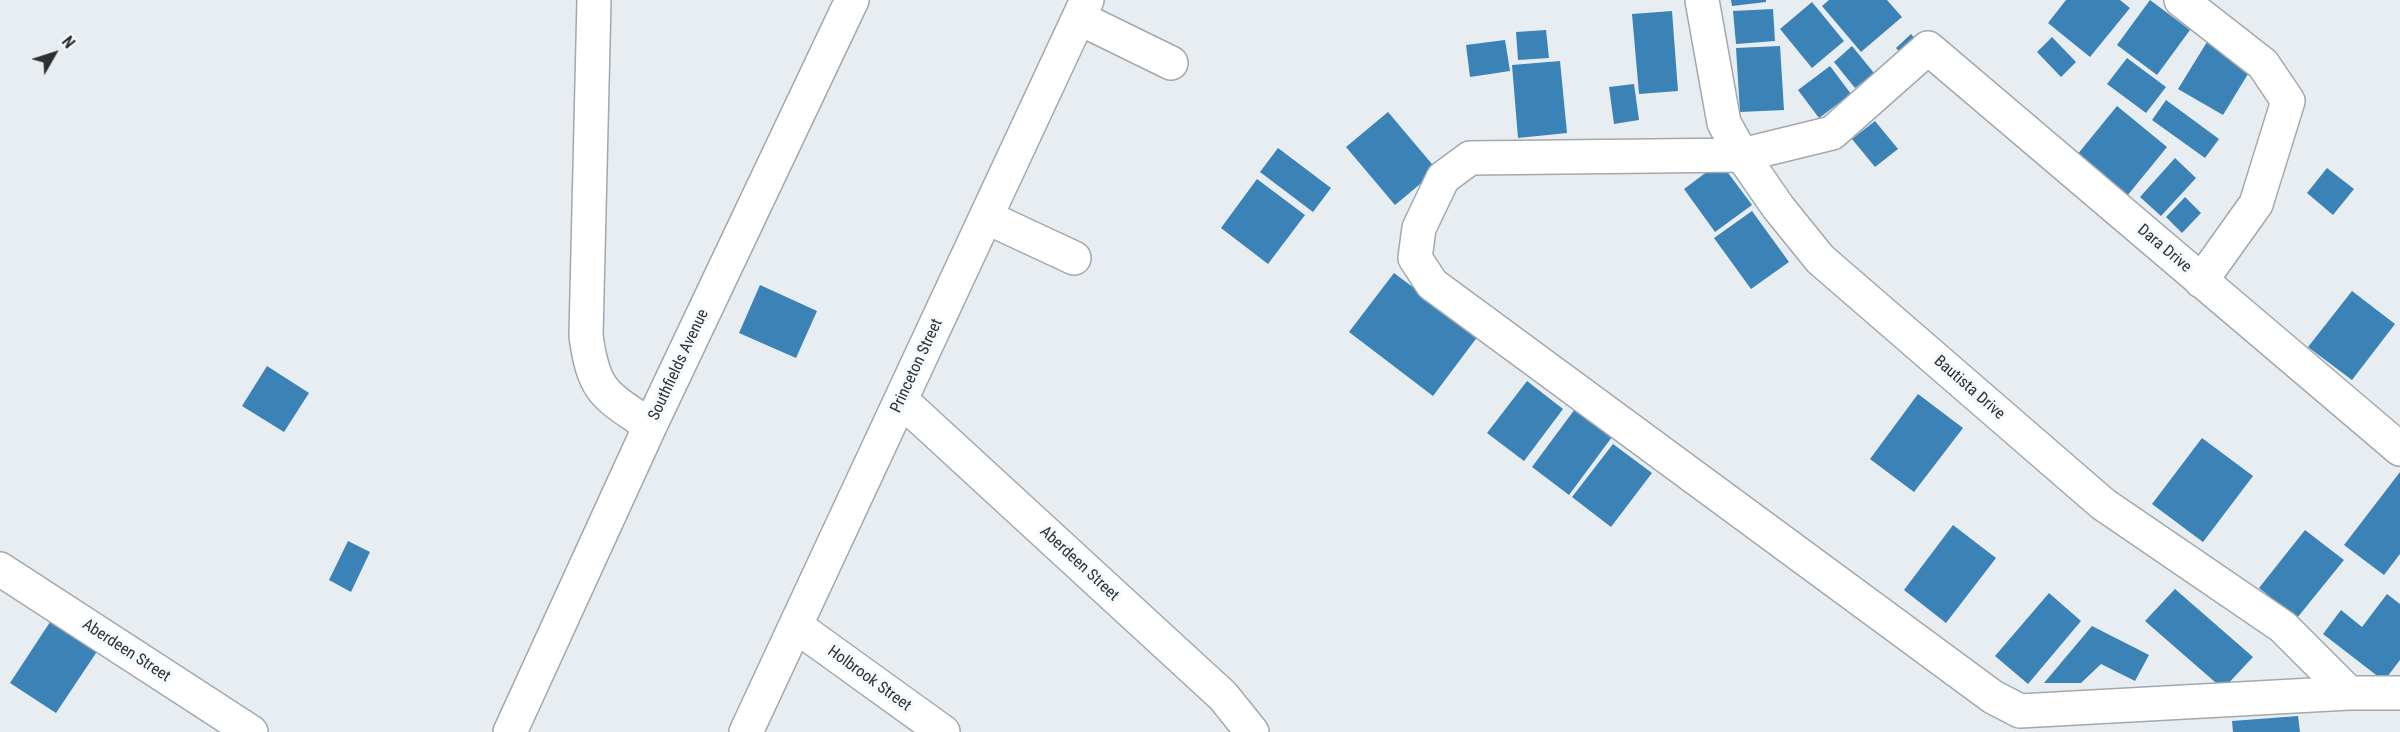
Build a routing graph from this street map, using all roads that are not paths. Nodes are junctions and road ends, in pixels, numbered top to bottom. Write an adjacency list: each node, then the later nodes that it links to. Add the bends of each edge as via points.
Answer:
1 (594, 0): 12 (street, via 586,336 590,367 603,392)
2 (852, 0): 12 (street, Southfields Avenue)
3 (1702, 0): 7 (street, Bautista Drive, via 1724,123)
4 (2181, 0): 10 (street, via 2263,64 2289,101 2256,204)
5 (1083, 9): 6 (street); 8 (street, Princeton Street)
6 (1171, 63)
7 (1742, 155): 10 (street, Dara Drive, via 1832,133 1928,48); 16 (street, Bautista Drive, via 1820,258 2103,504 2283,627); 16 (street, via 1470,158 1443,178 1419,228 1415,258 1432,284 1994,697 2020,711)
8 (986, 218): 9 (street); 11 (street, Princeton Street)
9 (1074, 258)
10 (2201, 281): 13 (street, Dara Drive)
11 (901, 400): 15 (street, Princeton Street); 22 (street, Aberdeen Street, via 1223,696)
12 (650, 426): 19 (street, Southfields Avenue)
13 (2400, 449)
14 (0, 569): 18 (street, Aberdeen Street)
15 (796, 626): 20 (street, Princeton Street); 21 (street, Holbrook Street)
16 (2349, 693): 17 (street)
17 (2400, 693)
18 (251, 732)
19 (510, 732)
20 (746, 732)
21 (943, 732)
22 (1252, 732)

